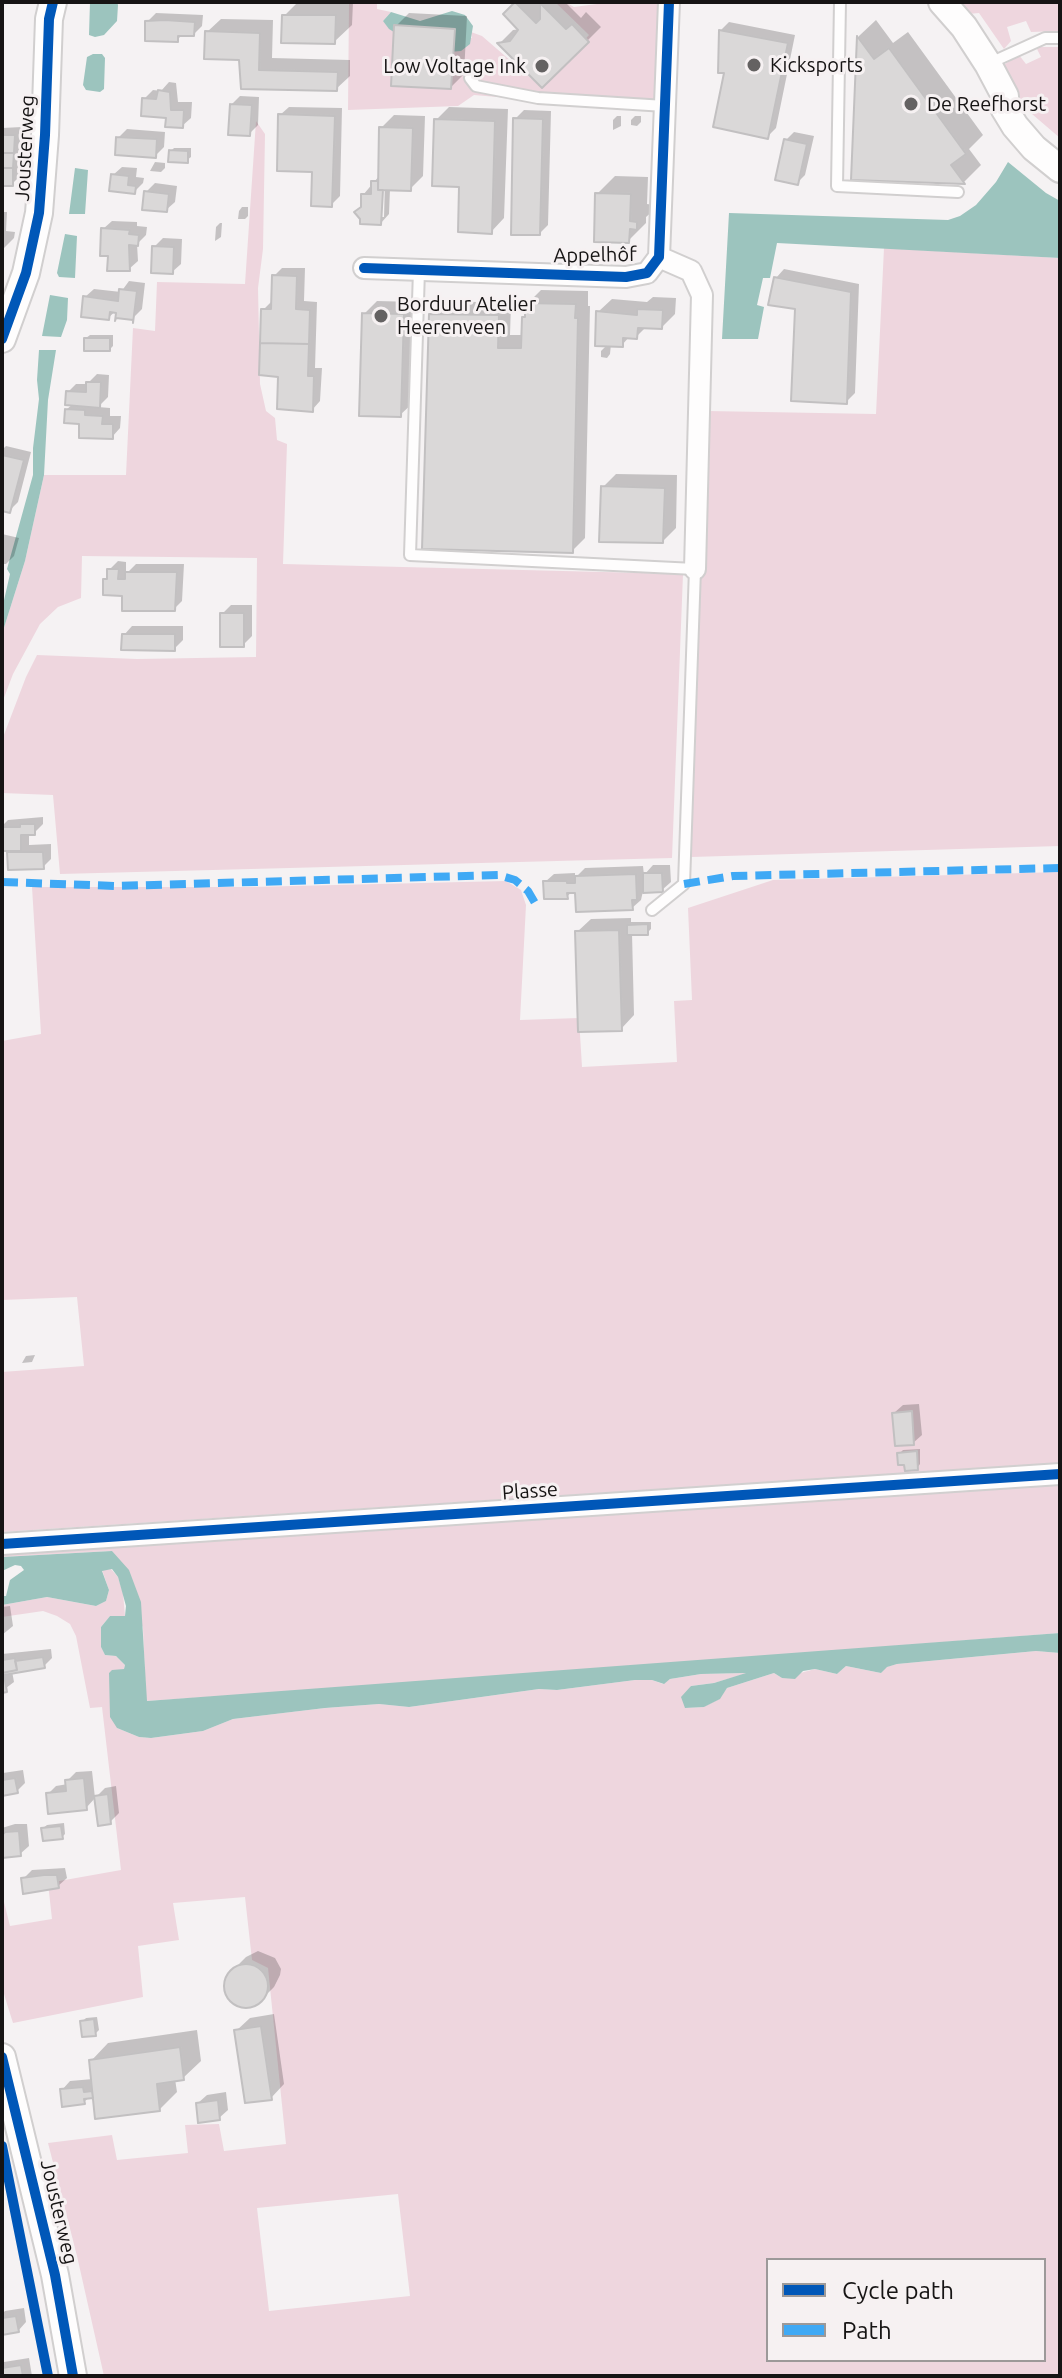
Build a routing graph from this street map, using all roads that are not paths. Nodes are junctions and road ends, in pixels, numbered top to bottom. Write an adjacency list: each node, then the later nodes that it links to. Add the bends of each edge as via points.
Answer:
1 (53, 2): 16 (street, Jousterweg, via 39,213 26,273)
2 (669, 2): 9 (street, Appelhôf)
3 (840, 2): 12 (lane, via 837,186)
4 (942, 2): 6 (street)
5 (1060, 38): 6 (lane, via 1045,38)
6 (988, 64): 8 (street)
7 (470, 78): 9 (lane, via 476,86 538,98)
8 (1005, 96): 10 (street); 11 (street, via 1004,108 1015,126)
9 (665, 106): 13 (street, Appelhôf)
10 (1060, 146)
11 (1060, 169)
12 (958, 192)
13 (659, 257): 15 (street, Appelhôf, via 647,273 626,277); 17 (street, Appelhôf, via 691,271 702,295)
14 (364, 268): 15 (street, Appelhôf)
15 (419, 270): 17 (lane, via 410,555)
16 (2, 339)
17 (695, 569): 18 (lane, via 684,884)
18 (652, 910)
19 (1060, 1474): 20 (street, Plasse)
20 (2, 1544)
21 (2, 2057): 22 (street, Jousterweg, via 55,2275)
22 (73, 2376)

